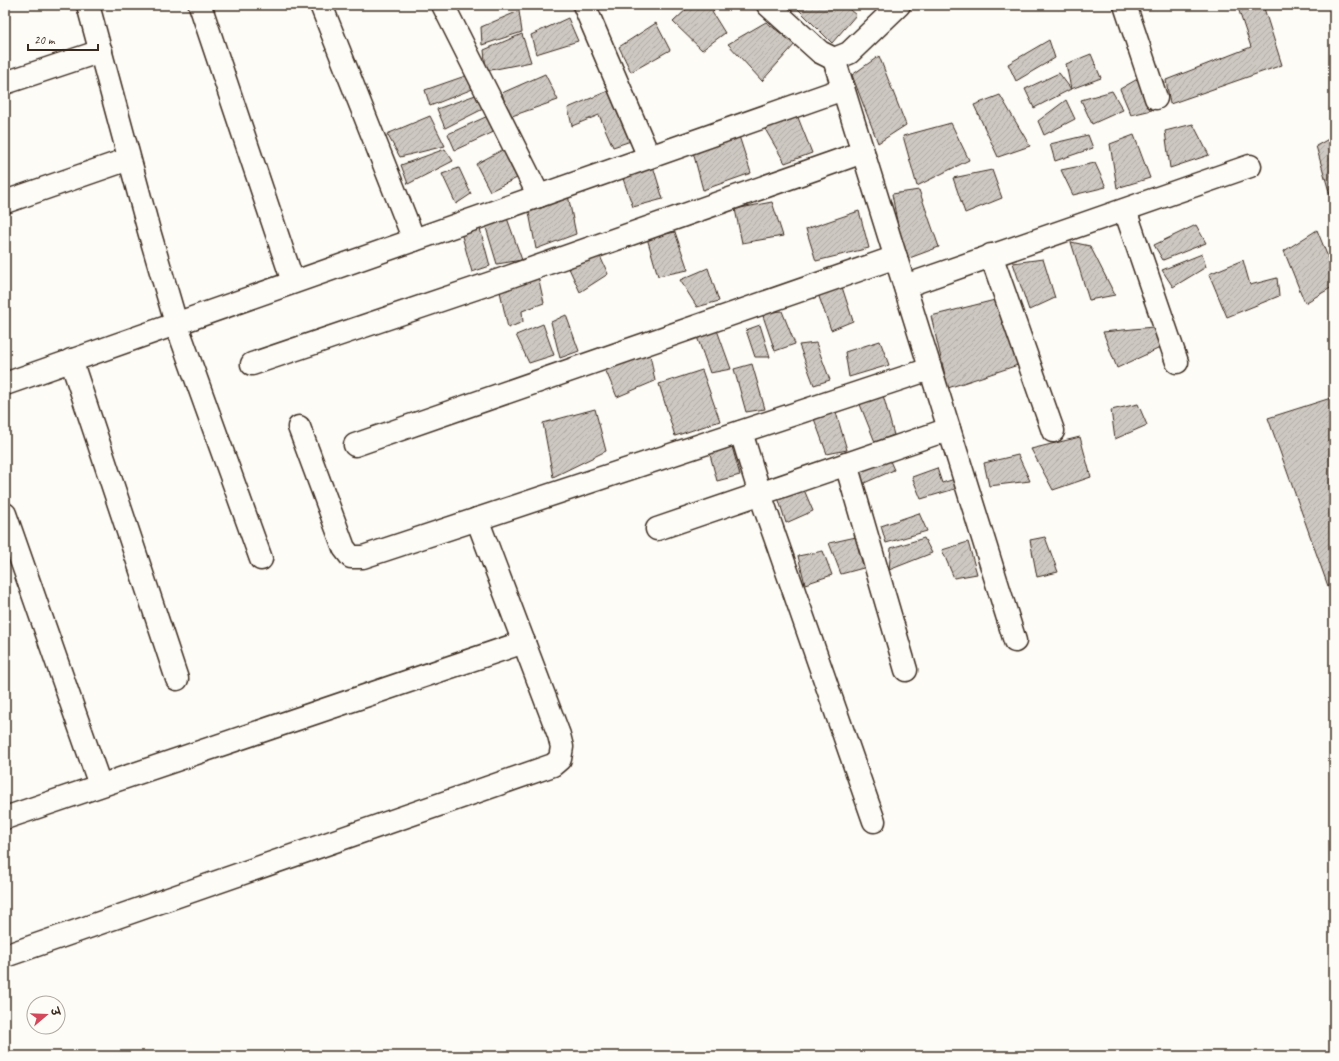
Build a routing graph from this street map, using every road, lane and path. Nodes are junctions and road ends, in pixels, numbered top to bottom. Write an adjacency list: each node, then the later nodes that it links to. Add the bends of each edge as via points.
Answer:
1 (88, 5): 9 (street)
2 (200, 5): 24 (street)
3 (321, 5): 21 (street)
4 (443, 5): 18 (street)
5 (584, 5): 15 (street)
6 (768, 5): 10 (street, via 820,52)
7 (899, 5): 10 (street, via 849,53)
8 (1125, 5): 13 (street)
9 (101, 51): 11 (street); 16 (street)
10 (834, 59): 12 (street)
11 (5, 83)
12 (843, 89): 14 (street); 15 (street)
13 (1156, 98)
14 (863, 152): 23 (street); 29 (street, via 493,283)
15 (649, 157): 18 (street)
16 (130, 159): 19 (street); 26 (street)
17 (1250, 166): 20 (street)
18 (538, 196): 21 (street)
19 (5, 202)
20 (1124, 210): 22 (street); 28 (street)
21 (414, 240): 24 (street)
22 (991, 255): 25 (street); 34 (street)
23 (896, 258): 25 (street); 36 (street)
24 (293, 282): 26 (street)
25 (905, 286): 30 (street)
26 (176, 323): 27 (street); 42 (street)
27 (71, 360): 31 (street); 46 (street)
28 (1177, 362)
29 (252, 364)
30 (930, 369): 33 (street); 35 (street)
31 (5, 384)
32 (299, 427): 40 (street, via 344,548 351,557 363,557)
33 (949, 429): 37 (street); 43 (street)
34 (1053, 431)
35 (741, 432): 38 (street); 40 (street)
36 (355, 445)
37 (846, 464): 38 (street); 45 (street)
38 (760, 494): 41 (street); 49 (street)
39 (5, 514): 47 (street)
40 (477, 519): 44 (street)
41 (657, 529)
42 (261, 559)
43 (1015, 641)
44 (524, 642): 47 (street); 50 (street, via 562,747 560,759 553,765)
45 (906, 670)
46 (177, 680)
47 (100, 785): 48 (street)
48 (5, 818)
49 (874, 821)
50 (5, 956)

